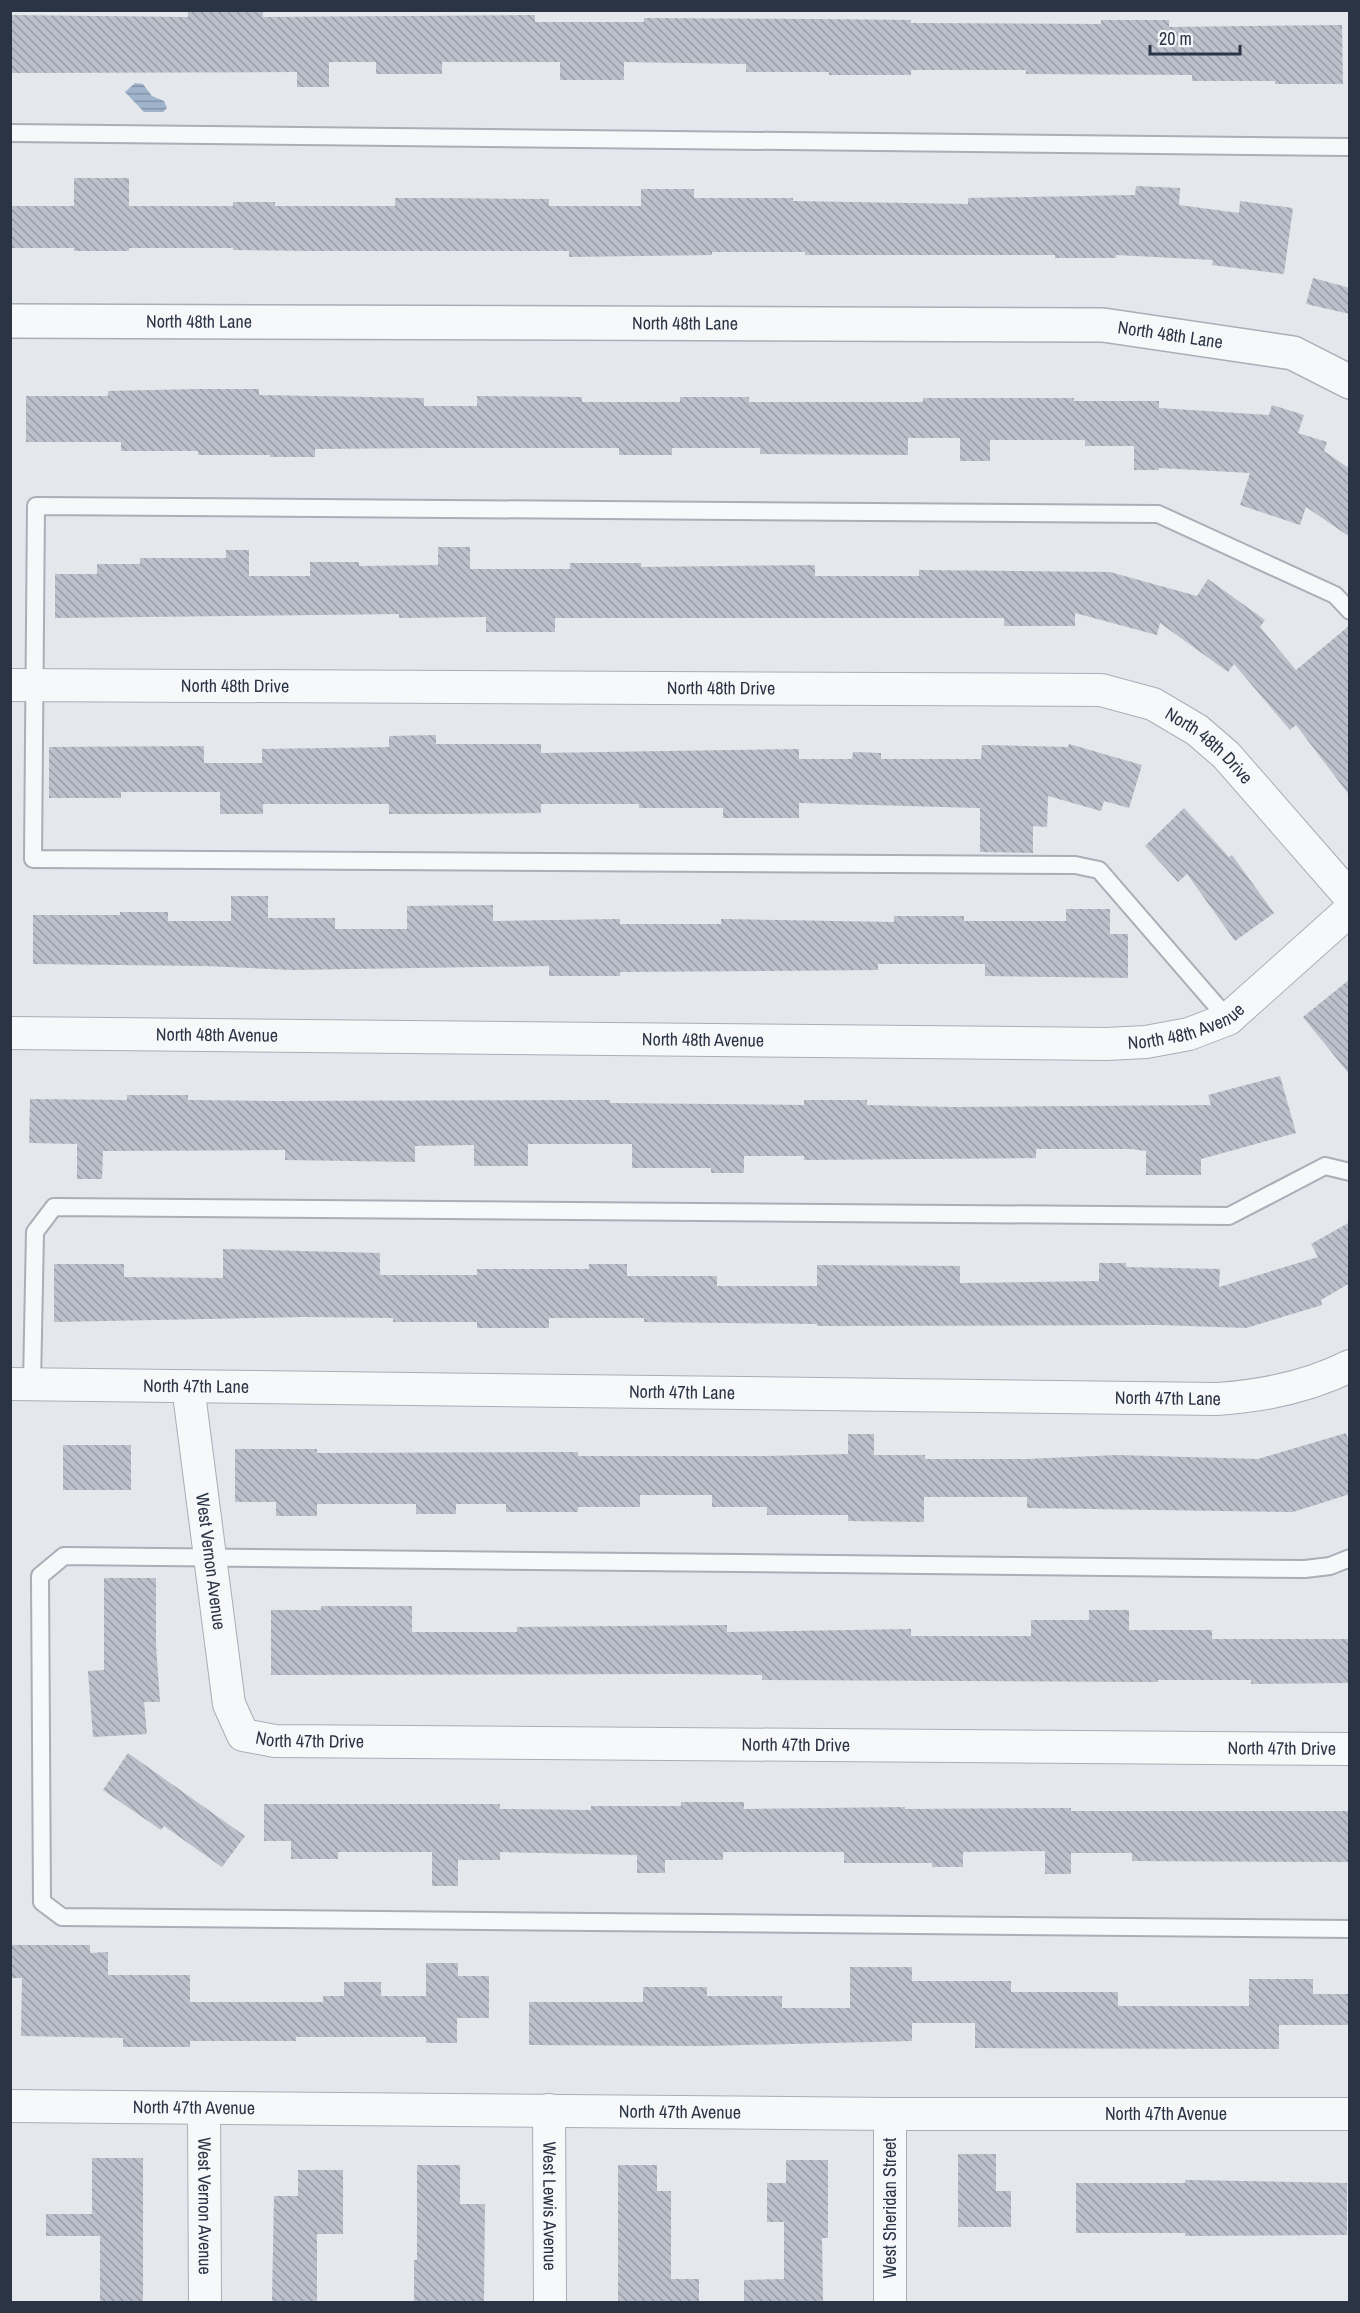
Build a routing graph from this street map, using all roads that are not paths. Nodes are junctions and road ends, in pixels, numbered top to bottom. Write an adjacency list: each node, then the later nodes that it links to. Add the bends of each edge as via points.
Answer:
1 (10, 133): 2 (lane)
2 (1350, 147)
3 (10, 321): 4 (street, North 48th Lane, via 1103,325 1293,353)
4 (1350, 382)
5 (1350, 611): 6 (lane, via 1335,595 1158,514 36,506)
6 (23, 685): 7 (street, North 48th Drive, via 1101,690 1154,704 1197,730 1226,755); 9 (lane, via 33,860 1075,865 1100,870)
7 (1350, 897)
8 (1350, 910): 9 (street, North 48th Avenue)
9 (1228, 1019): 10 (street, North 48th Avenue, via 1189,1034 1106,1044)
10 (10, 1033)
11 (1350, 1172): 13 (lane, via 1325,1166 1229,1216 54,1208 35,1232)
12 (1350, 1366): 14 (street, North 47th Lane, via 1320,1380 1280,1390 1217,1399)
13 (21, 1384): 14 (street, North 47th Lane)
14 (188, 1386): 15 (street, West Vernon Avenue)
15 (209, 1557): 16 (lane, via 1305,1569 1330,1566); 17 (street, West Vernon Avenue, via 229,1704); 19 (lane, via 64,1556 40,1576 42,1902 62,1917)
16 (1350, 1558)
17 (243, 1735): 18 (street, North 47th Drive, via 275,1741)
18 (1350, 1749)
19 (1350, 1929)
20 (10, 2106): 21 (street, North 47th Avenue)
21 (204, 2108): 22 (street, North 47th Avenue); 25 (street, West Vernon Avenue)
22 (549, 2110): 23 (street, North 47th Avenue); 26 (street, West Lewis Avenue)
23 (890, 2114): 24 (street, North 47th Avenue); 27 (street, West Sheridan Street)
24 (1350, 2114)
25 (205, 2302)
26 (550, 2302)
27 (890, 2302)

